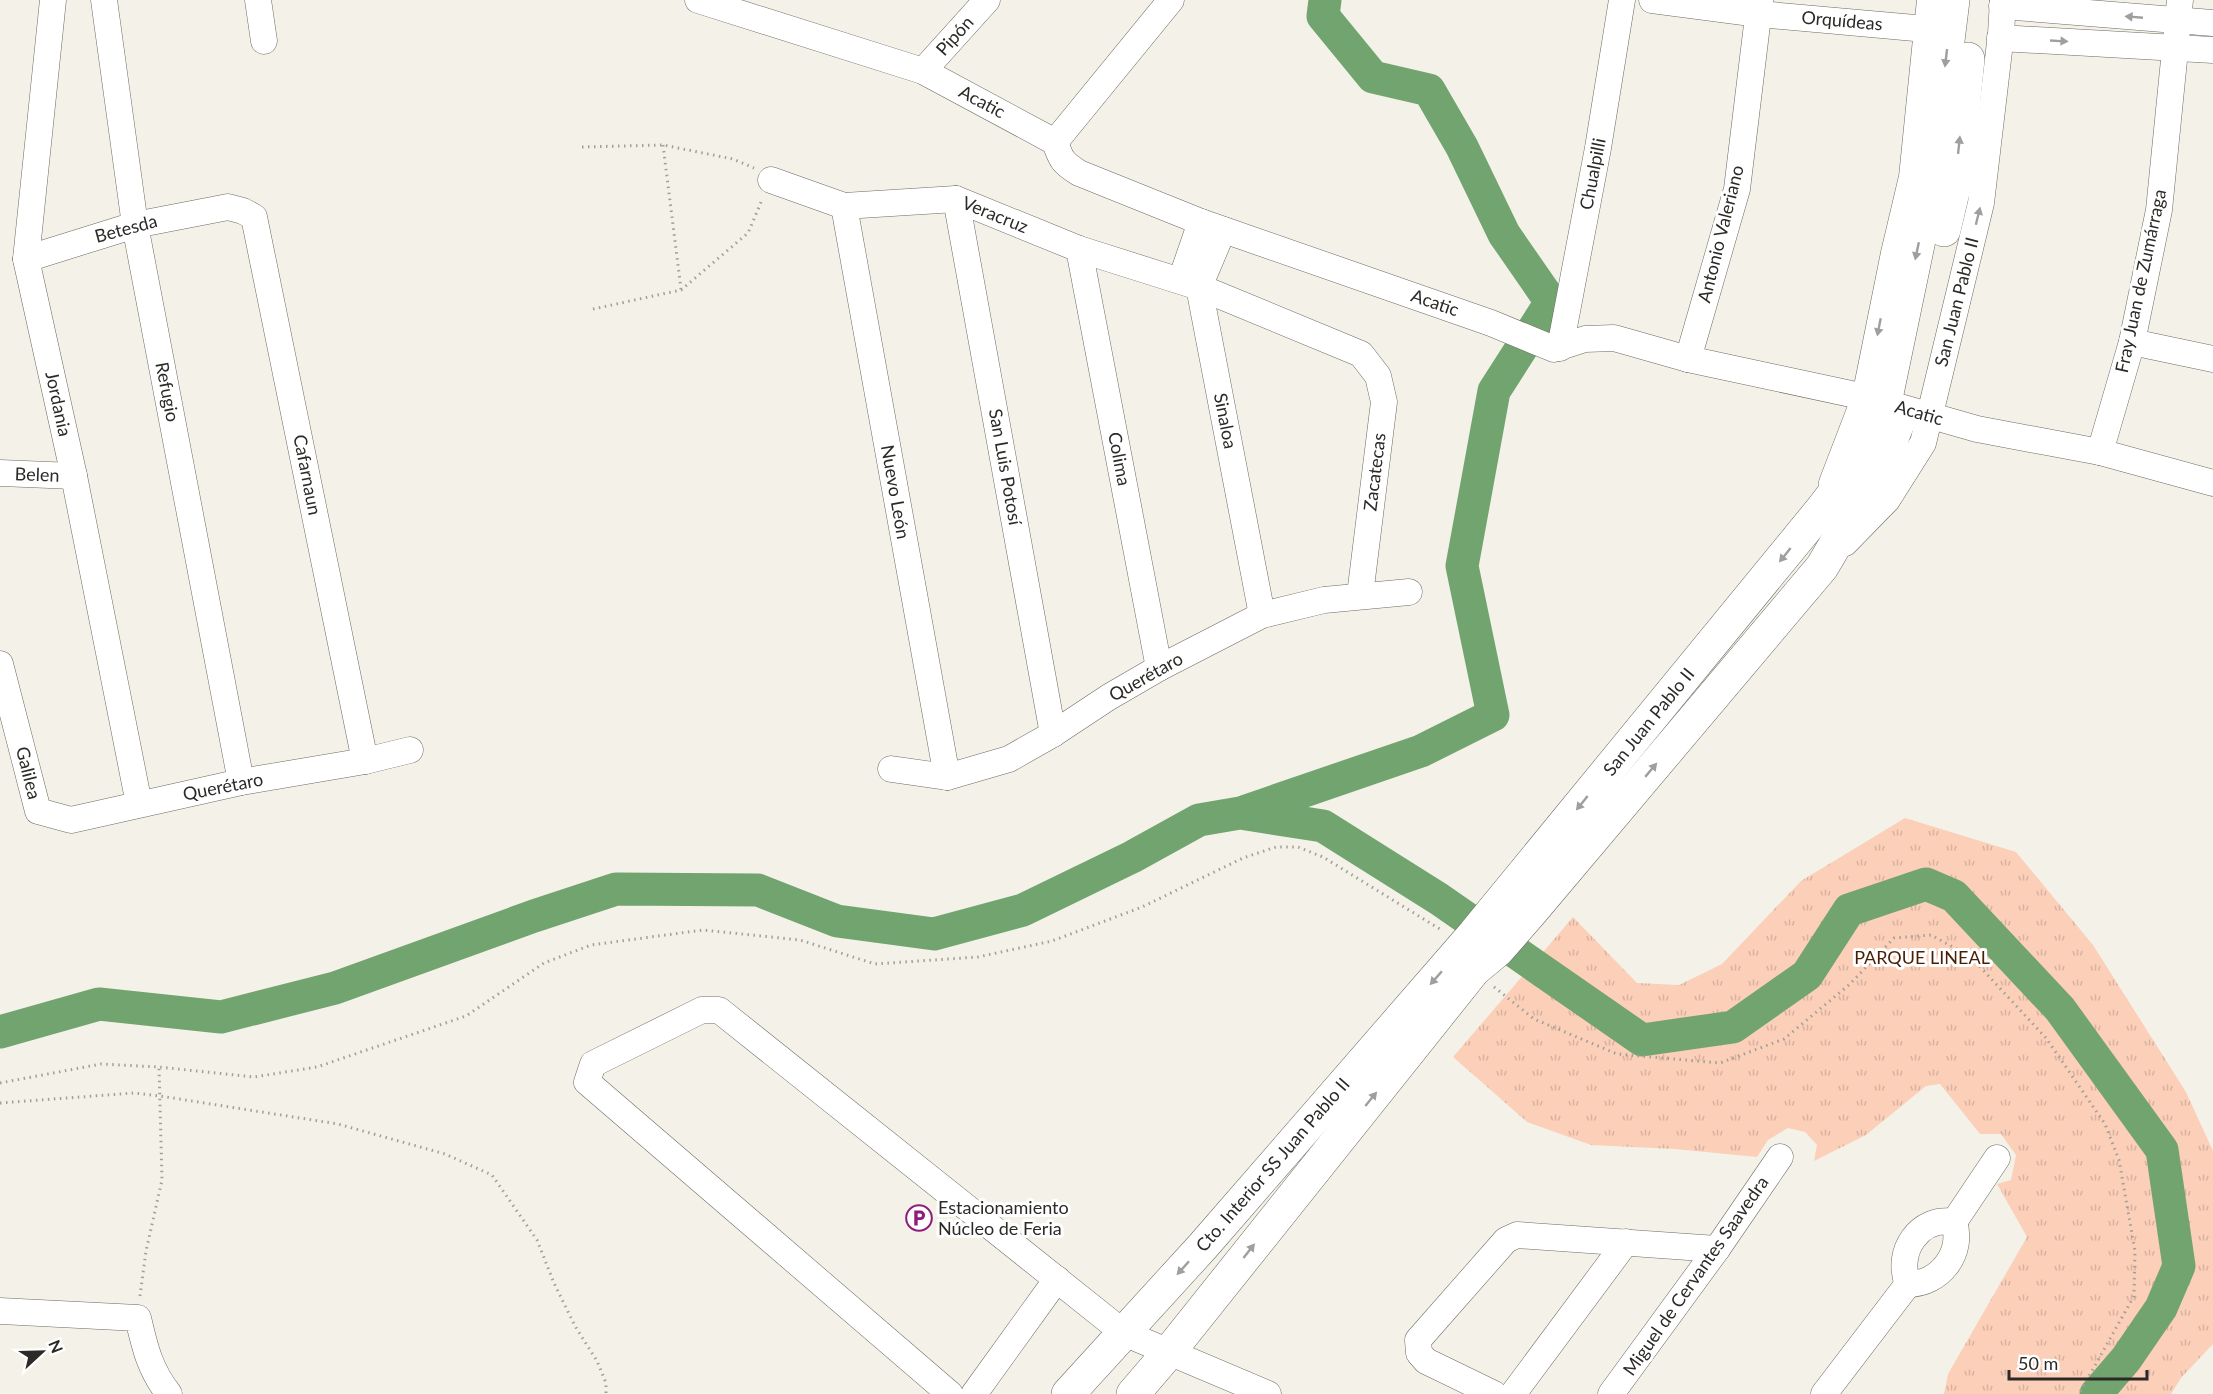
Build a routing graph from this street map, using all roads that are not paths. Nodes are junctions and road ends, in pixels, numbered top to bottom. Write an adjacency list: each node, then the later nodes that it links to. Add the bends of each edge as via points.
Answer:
1 (53, 0): 29 (street, Jordania)
2 (104, 0): 26 (street, Refugio)
3 (258, 0): 17 (street)
4 (698, 0): 20 (street, Acatic)
5 (987, 0): 20 (street, Pipón)
6 (1171, 0): 21 (street)
7 (1622, 0): 32 (street, Chualpilli, via 1598,148)
8 (1652, 0): 12 (street, Orquídeas)
9 (1930, 0): 15 (street, San Juan Pablo II)
10 (1953, 0): 36 (main road, San Juan Pablo II, one-way to 36, via 1930,187)
11 (1993, 2): 13 (street, one-way to 11); 16 (street, San Juan Pablo II); 36 (main road, San Juan Pablo II, one-way to 11, via 1956,179)
12 (1759, 7): 15 (street, Orquídeas); 34 (street, Antonio Valeriano, via 1737,189)
13 (2179, 10): 14 (street); 18 (street, Fray Juan de Zumárraga)
14 (2213, 23)
15 (1926, 29): 36 (street, San Juan Pablo II, one-way to 36, via 1912,177 1894,253)
16 (2000, 38): 18 (street, one-way to 18); 36 (street, San Juan Pablo II, one-way to 16, via 1981,203)
17 (264, 40)
18 (2176, 48): 19 (street); 31 (street, Fray Juan de Zumárraga, via 2159,210)
19 (2213, 50)
20 (923, 71): 21 (street, Acatic)
21 (1055, 142): 27 (street, Acatic, via 1065,165 1079,173)
22 (771, 180): 24 (street, Veracruz)
23 (956, 199): 24 (street, Veracruz); 28 (street, Veracruz); 47 (street, San Luis Potosí)
24 (844, 206): 51 (street, Nuevo León)
25 (228, 207): 26 (street, Betesda); 49 (street, Cafarnaun, via 254,217)
26 (135, 225): 29 (street, Betesda); 52 (street, Refugio)
27 (1212, 226): 30 (street); 32 (street, Acatic)
28 (1079, 249): 30 (street, Veracruz); 46 (street, Colima)
29 (27, 259): 39 (street, Jordania)
30 (1190, 284): 33 (street, Veracruz); 44 (street, Sinaloa)
31 (2132, 342): 35 (street); 37 (street, Fray Juan de Zumárraga)
32 (1557, 348): 34 (street, Acatic, via 1585,339 1614,338)
33 (1361, 354): 43 (street, Zacatecas, via 1378,376 1384,402)
34 (1688, 359): 36 (street, Acatic)
35 (2213, 359)
36 (1896, 406): 37 (street, Acatic, via 1977,429); 41 (main road, San Juan Pablo II, via 1880,469); 41 (street, San Juan Pablo II, via 1909,442 1897,473 1858,530); 55 (main road, San Juan Pablo II, one-way to 55, via 1857,463)
37 (2100, 452): 40 (street, Acatic)
38 (0, 473): 39 (street, Belen)
39 (74, 476): 53 (street, Jordania)
40 (2213, 483)
41 (1822, 567): 55 (main road, San Juan Pablo II, one-way to 41)
42 (1409, 592): 43 (street, Querétaro)
43 (1360, 595): 44 (street, Querétaro)
44 (1262, 615): 46 (street, Querétaro)
45 (0, 664): 54 (street, Galilea)
46 (1159, 668): 47 (street, Querétaro)
47 (1053, 734): 51 (street, Querétaro, via 1009,759)
48 (410, 750): 49 (street, Querétaro)
49 (364, 761): 52 (street, Querétaro)
50 (891, 768): 51 (street, Querétaro)
51 (947, 777)
52 (241, 782): 53 (street, Querétaro)
53 (139, 804): 54 (street, Querétaro, via 71,820)
54 (38, 811)
55 (1521, 901): 56 (main road, San Juan Pablo II)
56 (1478, 950): 65 (main road, Cto. Interior SS Juan Pablo II, one-way to 65); 66 (main road, Cto. Interior SS Juan Pablo II, one-way to 56)
57 (1780, 1157): 61 (street, Miguel de Cervantes Saavedra)
58 (1997, 1158): 59 (street)
59 (1954, 1222): 63 (street, via 1958,1240 1948,1263 1918,1284); 63 (street, via 1942,1220 1931,1224 1910,1242 1904,1263)
60 (1626, 1242): 61 (street); 73 (street, via 1517,1235 1506,1240 1418,1340 1419,1353 1426,1361); 74 (street)
61 (1717, 1249): 75 (street, Miguel de Cervantes Saavedra)
62 (1057, 1280): 65 (street); 68 (street, via 719,1010 702,1010 593,1064 587,1082); 69 (street)
63 (1908, 1284): 76 (street)
64 (0, 1311): 67 (street, via 138,1318 157,1378)
65 (1124, 1333): 66 (street); 70 (main road, Cto. Interior SS Juan Pablo II)
66 (1169, 1352): 71 (main road, Cto. Interior SS Juan Pablo II); 72 (street)
67 (169, 1394)
68 (950, 1394)
69 (974, 1394)
70 (1068, 1394)
71 (1133, 1394)
72 (1268, 1394)
73 (1494, 1394)
74 (1513, 1394)
75 (1611, 1394)
76 (1824, 1394)

